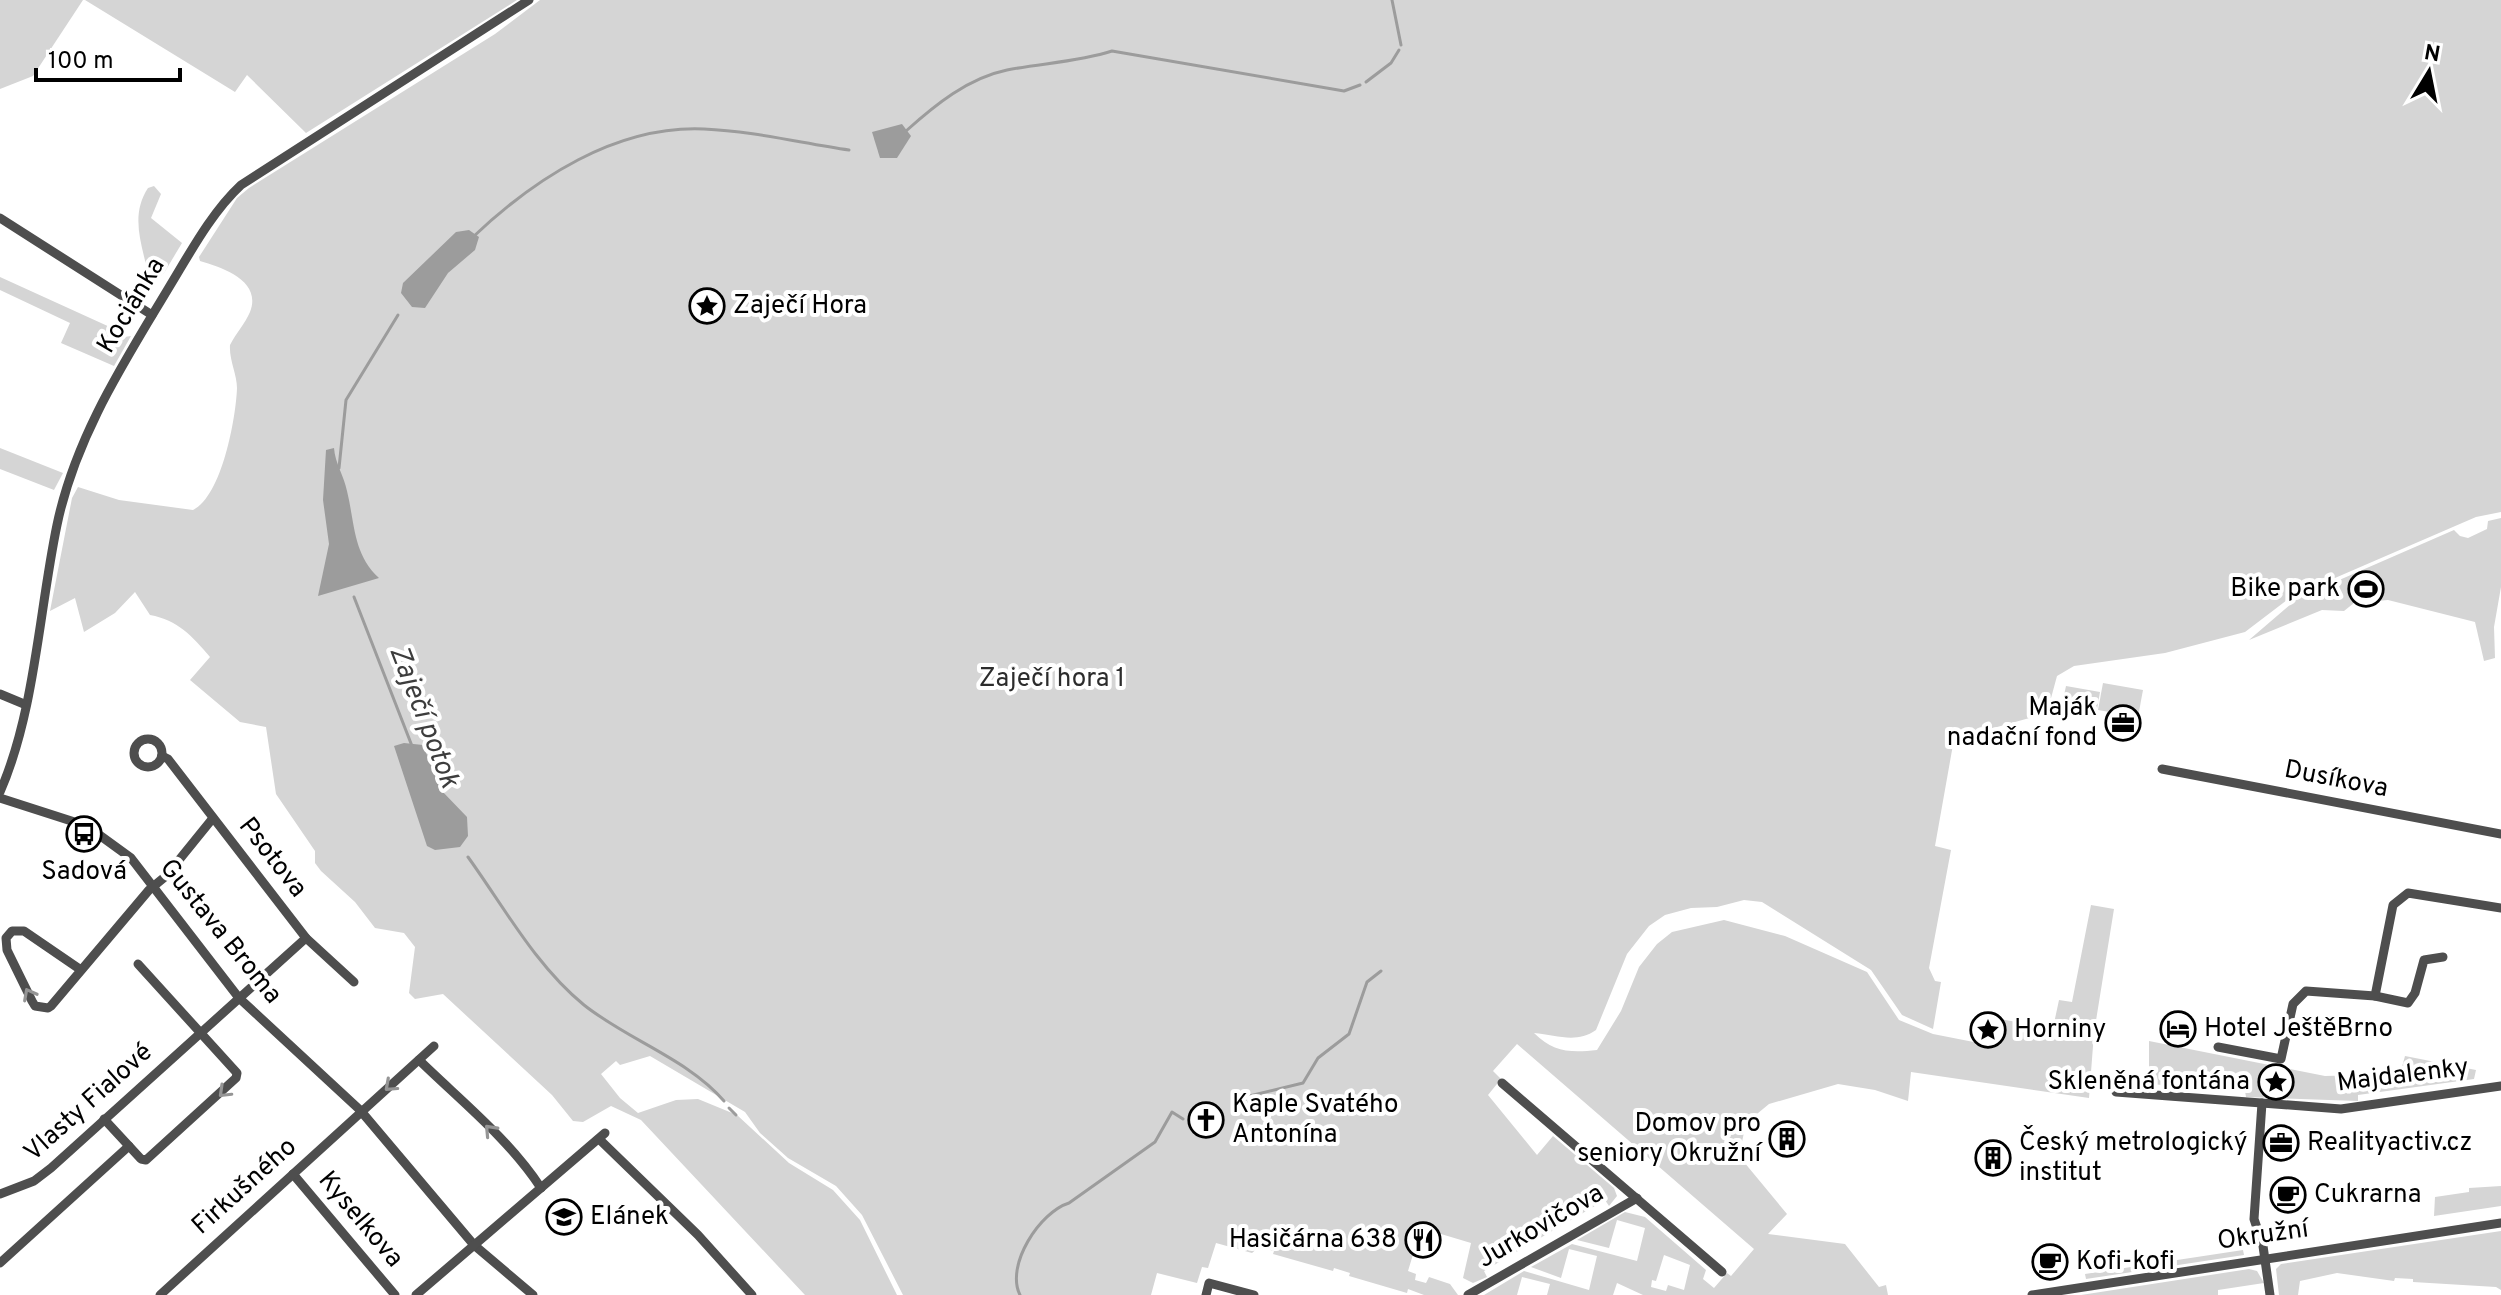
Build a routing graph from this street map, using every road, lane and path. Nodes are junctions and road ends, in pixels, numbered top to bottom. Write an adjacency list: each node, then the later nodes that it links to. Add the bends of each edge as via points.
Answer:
1 (529, 0): 3 (street, Kociánka, via 241,185 227,198)
2 (0, 218): 3 (street)
3 (152, 315): 5 (street, Kociánka, via 104,398 64,492)
4 (0, 694): 5 (street)
5 (24, 704): 8 (street, Kociánka)
6 (162, 756): 12 (street, Psotova)
7 (0, 764): 8 (street)
8 (11, 767): 10 (street, Kociánka)
9 (2162, 769): 13 (street, Dusíkova)
10 (0, 792)
11 (0, 798): 14 (street, Gustava Broma, via 95,830 131,858)
12 (213, 818): 14 (street); 16 (street, Psotova)
13 (2501, 834)
14 (154, 886): 19 (street); 22 (street, Gustava Broma)
15 (2501, 908): 21 (street, via 2417,892 2399,897)
16 (306, 938): 20 (street, Psotova); 22 (street, Vlasty Fialové)
17 (2443, 957): 21 (street, via 2424,960 2408,1003)
18 (138, 964): 23 (street)
19 (81, 970): 19 (street, one-way to 19, via 51,1006 35,1006 6,938 12,931 24,931)
20 (354, 982)
21 (2375, 996): 25 (street, via 2306,991 2293,1004 2281,1059)
22 (239, 998): 23 (street, Vlasty Fialové); 31 (street, Gustava Broma)
23 (201, 1033): 32 (street, Vlasty Fialové); 33 (street, one-way to 33, via 236,1078 153,1157 141,1159)
24 (434, 1046): 26 (street, Firkušného)
25 (2218, 1047)
26 (419, 1060): 31 (street, Firkušného, one-way to 31); 35 (street, one-way to 26, via 465,1099)
27 (1502, 1083): 37 (street, Jurkovičova)
28 (2501, 1086): 30 (street, Majdalenky, via 2341,1109)
29 (2116, 1092): 30 (street, Majdalenky)
30 (2262, 1103): 40 (street, via 2254,1219)
31 (360, 1110): 34 (street, Firkušného); 39 (street, Gustava Broma)
32 (104, 1119): 33 (street); 36 (street, Vlasty Fialové, via 34,1181)
33 (129, 1146): 41 (street)
34 (293, 1174): 44 (street, Firkušného); 45 (street, Kyselkova)
35 (541, 1188): 39 (street); 48 (street, via 602,1136)
36 (0, 1194)
37 (1637, 1198): 42 (street, Jurkovičova); 51 (street, Jurkovičova)
38 (2501, 1223): 40 (street, Okružní)
39 (474, 1245): 46 (street); 47 (street, Gustava Broma)
40 (2264, 1258): 43 (street, Okružní); 53 (street)
41 (0, 1263)
42 (1722, 1272)
43 (2067, 1292): 52 (street, Okružní)
44 (160, 1295)
45 (395, 1295)
46 (416, 1295)
47 (533, 1295)
48 (752, 1295)
49 (1206, 1295): 50 (street, via 1209,1283)
50 (1254, 1295)
51 (1468, 1295)
52 (2032, 1295)
53 (2270, 1295)

